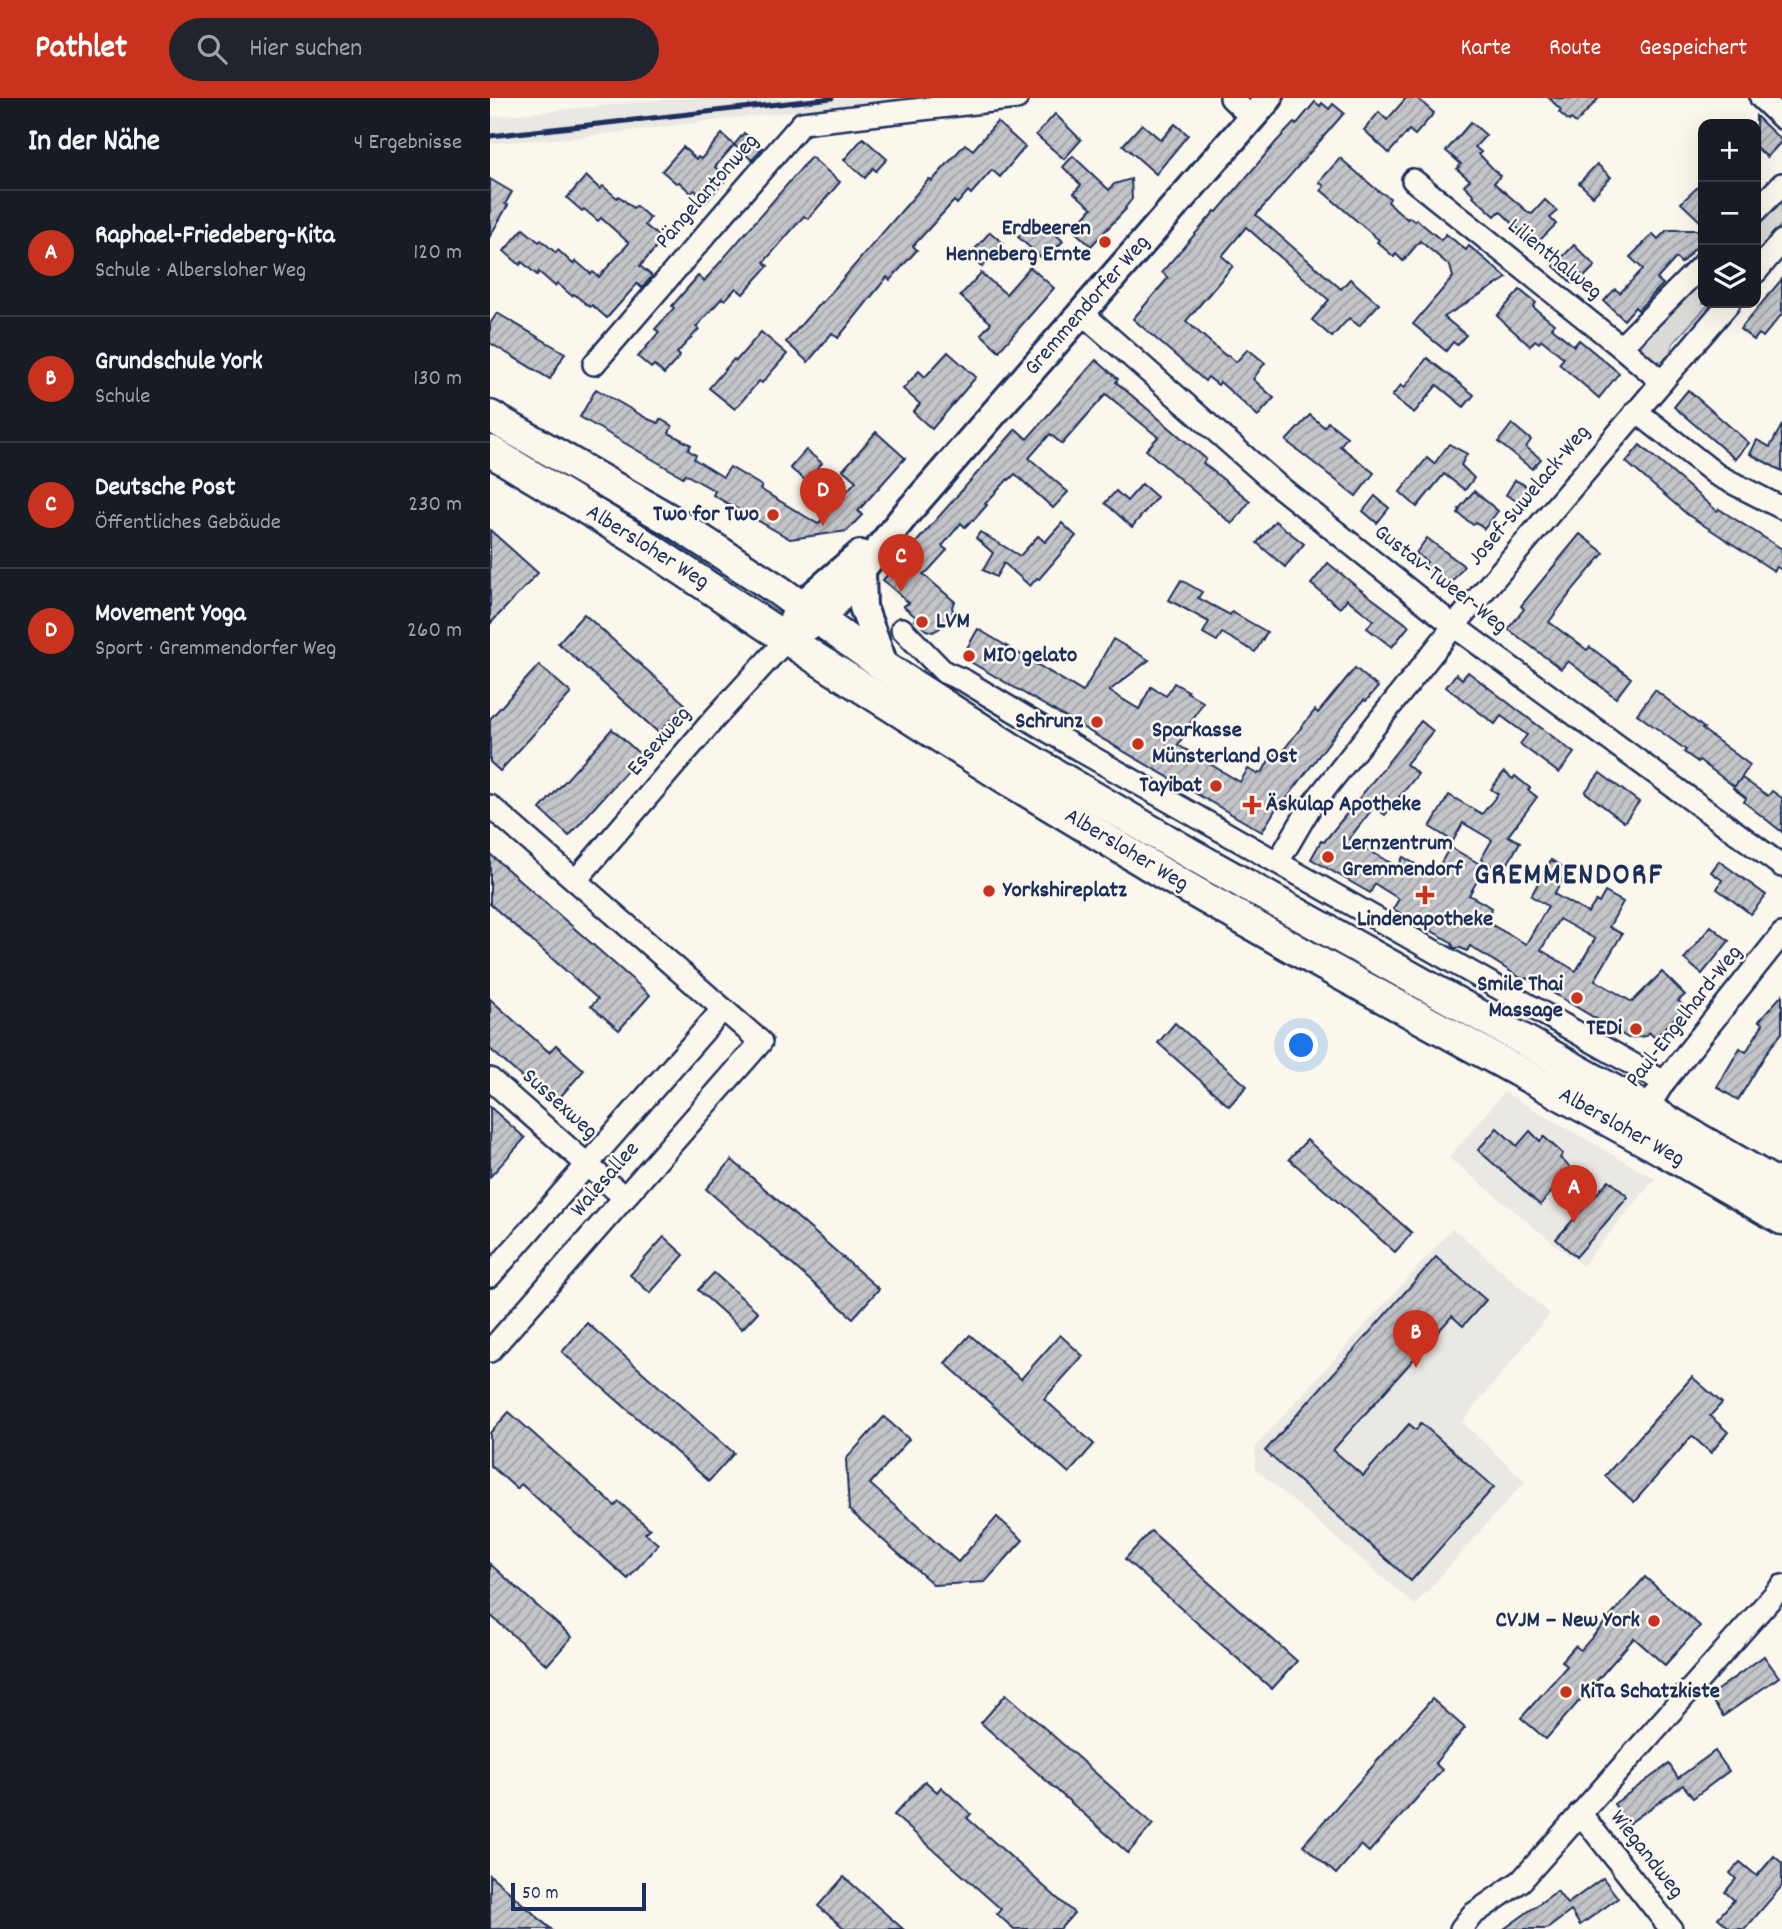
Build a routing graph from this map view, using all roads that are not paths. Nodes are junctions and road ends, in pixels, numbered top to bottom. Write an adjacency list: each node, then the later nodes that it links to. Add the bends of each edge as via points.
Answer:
1 (1017, 98): 16 (street, Pängelantonweg, via 802,123)
2 (1231, 98): 5 (street)
3 (1269, 98): 5 (street, Gremmendorfer Weg)
4 (1761, 98): 6 (street)
5 (1252, 118): 14 (street, Gremmendorfer Weg)
6 (1782, 118)
7 (1413, 180): 15 (street, Lilienthalweg)
8 (1782, 184): 9 (street)
9 (1761, 206)
10 (1782, 241): 11 (street)
11 (1761, 266)
12 (1698, 269): 15 (street)
13 (1725, 308): 17 (street, Josef-Suwelack-Weg)
14 (1082, 313): 22 (street, Gremmendorfer Weg); 25 (street, Gustav-Tweer-Weg, via 1276,484)
15 (1621, 347): 17 (street, Lilienthalweg)
16 (594, 363)
17 (1662, 382): 18 (street, Josef-Suwelack-Weg)
18 (1636, 411): 21 (street, via 1717,475); 25 (street, Josef-Suwelack-Weg)
19 (490, 416): 24 (main road, Albersloher Weg, via 653,509)
20 (490, 451): 27 (main road, Albersloher Weg, via 633,537)
21 (1782, 508)
22 (906, 514): 23 (street, Gremmendorfer Weg); 24 (street, Gremmendorfer Weg)
23 (862, 572): 24 (street, Gremmendorfer Weg); 28 (street, via 863,607)
24 (809, 613): 27 (street, Gremmendorfer Weg, via 792,622); 28 (main road, Albersloher Weg)
25 (1454, 626): 32 (street, Josef-Suwelack-Weg, via 1309,809); 33 (street, Gustav-Tweer-Weg)
26 (902, 629): 29 (street)
27 (787, 639): 34 (street, Essexweg); 40 (main road, Albersloher Weg, via 1172,879)
28 (885, 667): 30 (main road, Albersloher Weg)
29 (944, 672): 30 (street); 32 (street)
30 (916, 688): 39 (main road, Albersloher Weg, via 1189,853)
31 (490, 806): 34 (street)
32 (1278, 862): 38 (street)
33 (1782, 866)
34 (576, 880): 36 (street)
35 (1782, 934): 38 (street, Paul-Engelhard-Weg)
36 (723, 1009): 41 (street, Walesallee); 43 (street, Walesallee, via 761,1042)
37 (490, 1079): 41 (street, Sussexweg)
38 (1664, 1082): 39 (street, Paul-Engelhard-Weg)
39 (1647, 1109): 40 (street, Paul-Engelhard-Weg); 42 (main road, Albersloher Weg)
40 (1631, 1133): 44 (main road, Albersloher Weg)
41 (587, 1166): 43 (street, Sussexweg); 45 (street, Walesallee)
42 (1782, 1187)
43 (625, 1198): 46 (street, Walesallee)
44 (1782, 1219)
45 (490, 1276)
46 (490, 1351)
47 (1782, 1586): 48 (street, Wiegandweg)
48 (1580, 1813): 49 (street, Wiegandweg, via 1521,1881); 50 (street, Wiegandweg)
49 (1466, 1922)
50 (1671, 1929)

